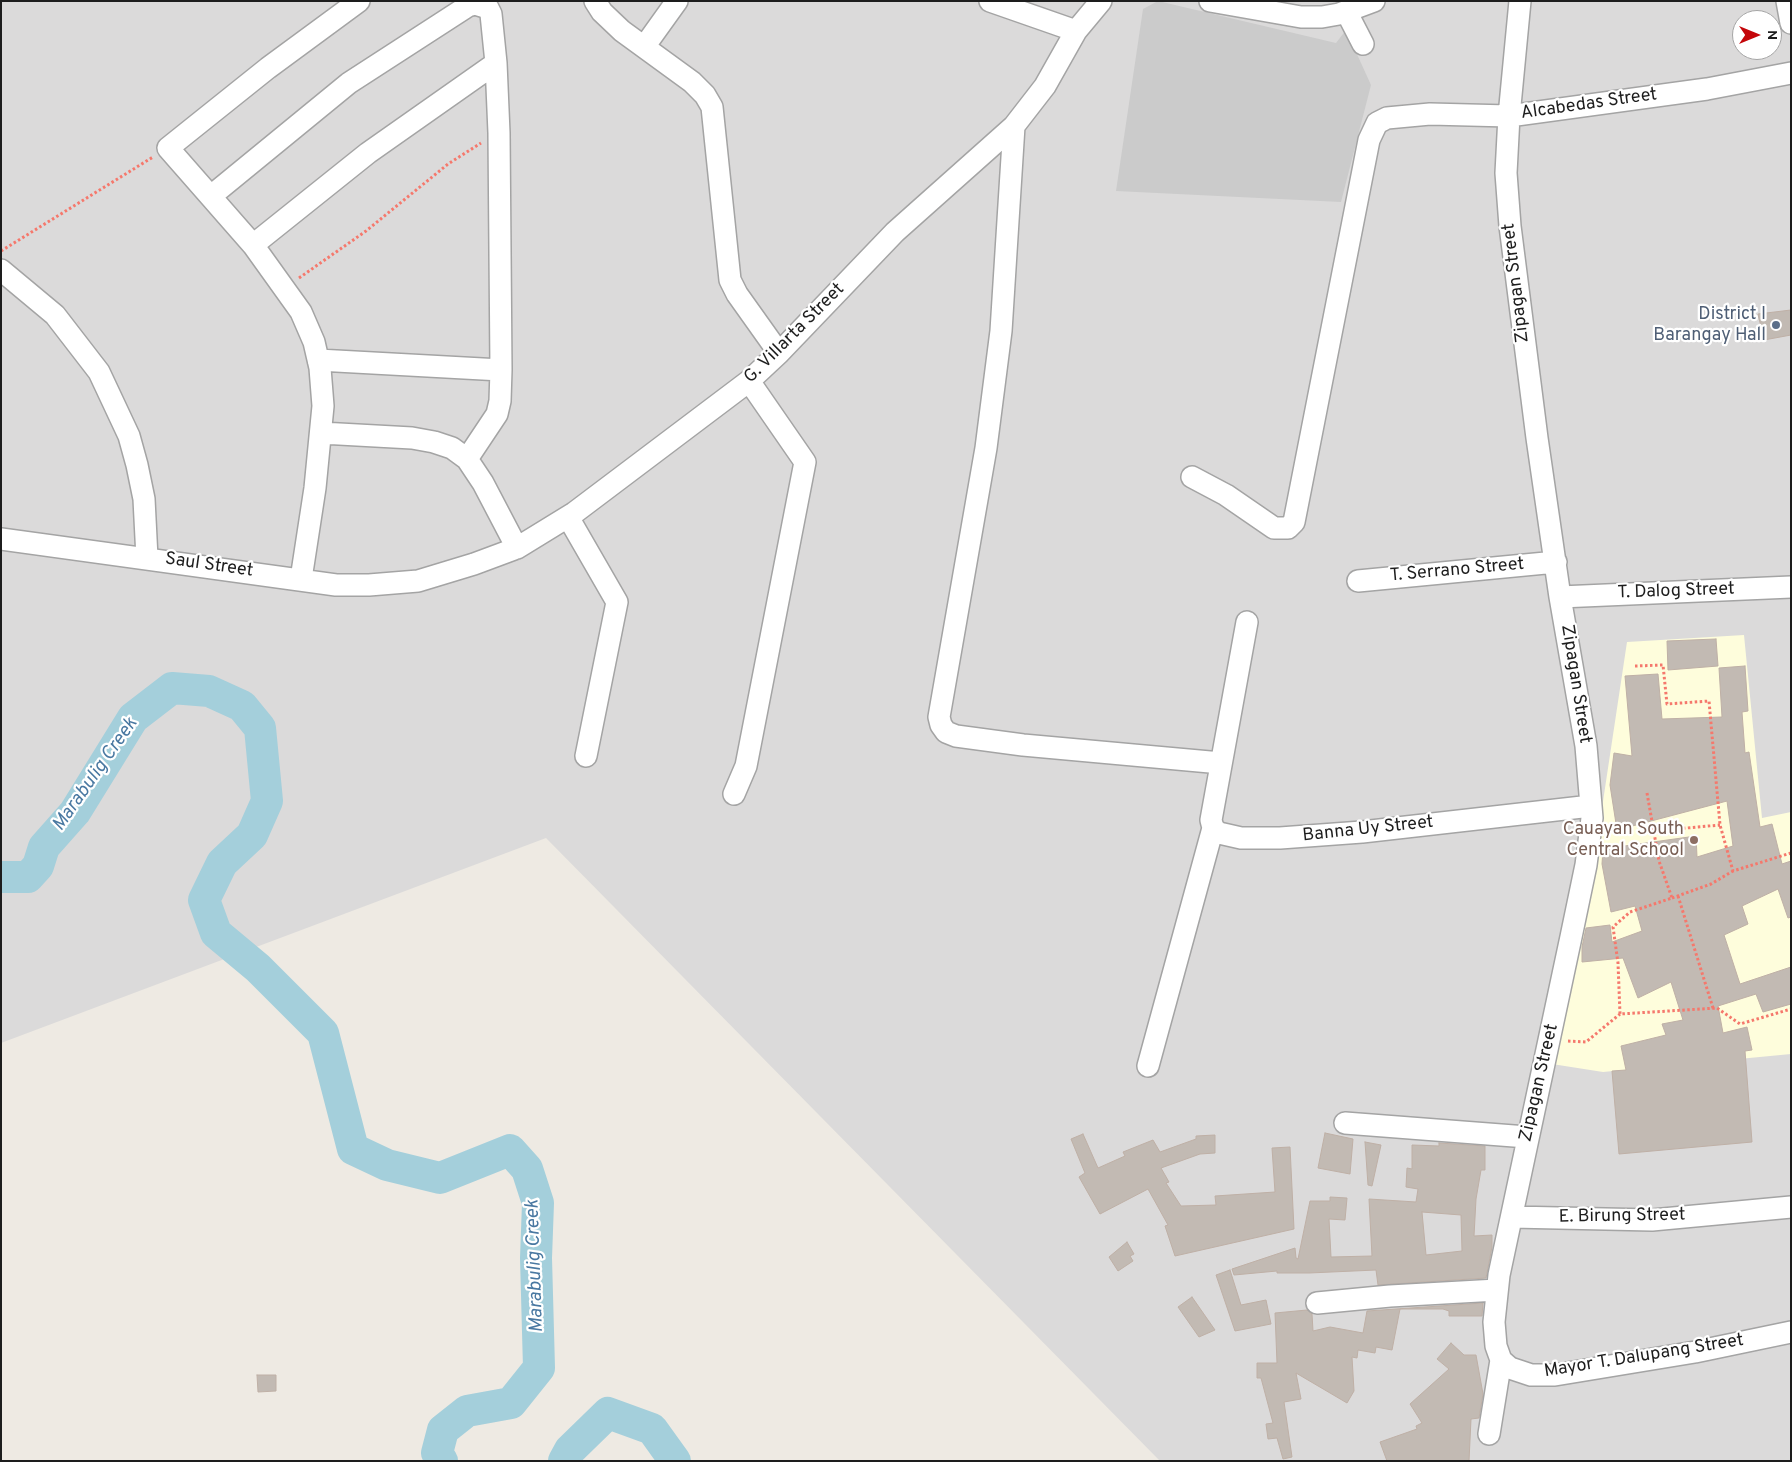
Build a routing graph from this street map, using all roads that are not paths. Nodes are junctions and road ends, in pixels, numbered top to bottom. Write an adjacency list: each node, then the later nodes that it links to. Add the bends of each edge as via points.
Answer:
1 (359, 1): 20 (street, via 168,148)
2 (595, 1): 15 (street, via 602,12)
3 (677, 1): 15 (street)
4 (990, 1): 13 (street)
5 (1101, 1): 13 (street, G. Villarta Street)
6 (1210, 1): 10 (street)
7 (1374, 1): 11 (street)
8 (1520, 1): 18 (street, Zipagan Street)
9 (1787, 1): 12 (street)
10 (1237, 4): 11 (street, via 1301,16 1322,17)
11 (1346, 11): 14 (street)
12 (1791, 24)
13 (1076, 31): 19 (street, G. Villarta Street, via 1045,86)
14 (1363, 44)
15 (644, 47): 23 (street, via 692,82 705,94 712,107 730,280 736,294)
16 (496, 63): 20 (street, via 491,14 484,6 468,6 349,83); 21 (street, via 368,153); 25 (street)
17 (1791, 73): 18 (street, Alcabedas Street)
18 (1509, 116): 29 (street, Alcabedas Street, via 1430,114 1387,118 1377,123 1369,140 1294,522 1288,528 1274,528 1226,495); 34 (street, Zipagan Street, via 1506,173 1516,285)
19 (1014, 126): 23 (street, G. Villarta Street, via 895,232); 42 (street, via 1001,331 986,448 939,716 946,732 965,738)
20 (211, 196): 21 (street)
21 (253, 245): 24 (street, via 301,312)
22 (1, 270): 33 (street, via 55,314 99,372 129,436 137,465 144,499)
23 (779, 353): 26 (street, G. Villarta Street)
24 (318, 360): 25 (street); 27 (street, via 323,406)
25 (501, 370): 28 (street, via 497,414)
26 (749, 381): 30 (street, G. Villarta Street); 43 (street, via 805,462 746,766)
27 (321, 433): 28 (street, via 434,442); 35 (street)
28 (467, 458): 32 (street)
29 (1192, 477)
30 (568, 517): 32 (street, G. Villarta Street); 41 (street, via 617,602)
31 (1, 539): 33 (street, Saul Street)
32 (517, 548): 36 (street, G. Villarta Street)
33 (147, 558): 35 (street, Saul Street)
34 (1556, 562): 37 (street, T. Serrano Street); 39 (street, Zipagan Street)
35 (301, 580): 36 (street, Saul Street, via 336,585)
36 (418, 581)
37 (1358, 581)
38 (1791, 587): 39 (street, T. Dalog Street)
39 (1560, 597): 44 (street, Zipagan Street, via 1586,746)
40 (1247, 622): 42 (street)
41 (586, 756)
42 (1221, 764): 45 (street, via 1211,820)
43 (734, 794)
44 (1591, 806): 45 (street, Banna Uy Street, via 1280,838 1241,838 1219,834); 48 (street, Zipagan Street, via 1586,865)
45 (1213, 828): 46 (street)
46 (1148, 1066)
47 (1345, 1123): 48 (street)
48 (1527, 1137): 50 (street, Zipagan Street)
49 (1791, 1207): 50 (street, E. Birung Street, via 1652,1220)
50 (1512, 1217): 51 (street, Zipagan Street)
51 (1497, 1290): 52 (street); 54 (street, Zipagan Street, via 1494,1322 1496,1346)
52 (1317, 1303)
53 (1791, 1332): 54 (street, Mayor T. Dalupang Street, via 1695,1352 1555,1374 1518,1372)
54 (1502, 1360): 55 (street)
55 (1489, 1434)

